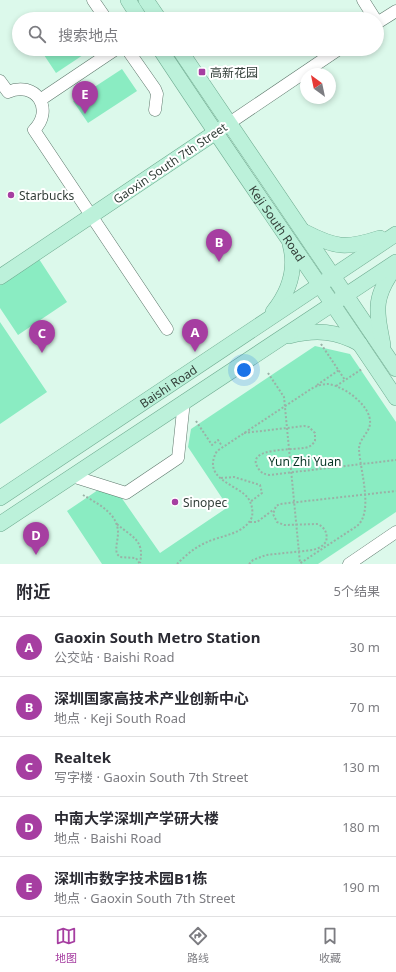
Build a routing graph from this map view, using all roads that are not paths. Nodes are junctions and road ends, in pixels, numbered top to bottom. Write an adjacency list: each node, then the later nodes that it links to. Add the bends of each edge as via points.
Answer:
1 (93, 0): 6 (street)
2 (128, 0): 7 (main road)
3 (146, 0): 8 (main road)
4 (362, 0): 9 (street)
5 (396, 11): 10 (street)
6 (101, 12)
7 (136, 12)
8 (154, 12)
9 (370, 12)
10 (384, 18)
11 (106, 56): 17 (street)
12 (131, 56): 18 (street, via 155,89 157,94)
13 (165, 56): 20 (main road, Keji South Road)
14 (184, 56): 19 (main road, Keji South Road)
15 (329, 56): 19 (street, Gaoxin South 7th Street)
16 (0, 81): 17 (street, via 8,92 26,89)
17 (40, 100): 21 (street, via 43,113 34,130)
18 (154, 110)
19 (228, 124): 20 (main road, Gaoxin South 7th Street); 22 (main road, Keji South Road)
20 (215, 133): 21 (main road, Gaoxin South 7th Street); 24 (main road, Keji South Road)
21 (91, 216): 27 (main road, Gaoxin South 7th Street); 33 (street)
22 (302, 230): 23 (main road, via 327,243 349,246 361,245); 28 (main road, Keji South Road)
23 (396, 233): 28 (main road, Baishi Road)
24 (289, 239): 29 (main road, Keji South Road); 32 (main road, via 293,263 290,283 286,294)
25 (396, 262): 30 (main road, Baishi Road)
26 (396, 266): 36 (main road, via 378,298)
27 (0, 276)
28 (334, 276): 29 (main road, Baishi Road); 30 (main road, Keji South Road)
29 (321, 284): 31 (main road, Keji South Road); 32 (main road, Baishi Road)
30 (347, 294): 31 (main road, Baishi Road); 36 (main road, Keji South Road)
31 (333, 303): 34 (main road, Baishi Road); 35 (main road, Keji South Road)
32 (266, 321): 41 (main road, Baishi Road)
33 (167, 329)
34 (279, 339): 35 (main road, via 320,331 346,336); 39 (main road, Baishi Road)
35 (361, 345): 38 (main road, Keji South Road)
36 (385, 352): 37 (main road, Keji South Road)
37 (396, 369)
38 (396, 398)
39 (184, 401): 40 (main road, Baishi Road); 40 (street, via 178,458 126,492)
40 (72, 476): 42 (main road, Baishi Road)
41 (0, 498)
42 (0, 524)
43 (396, 532): 44 (street)
44 (348, 564)

